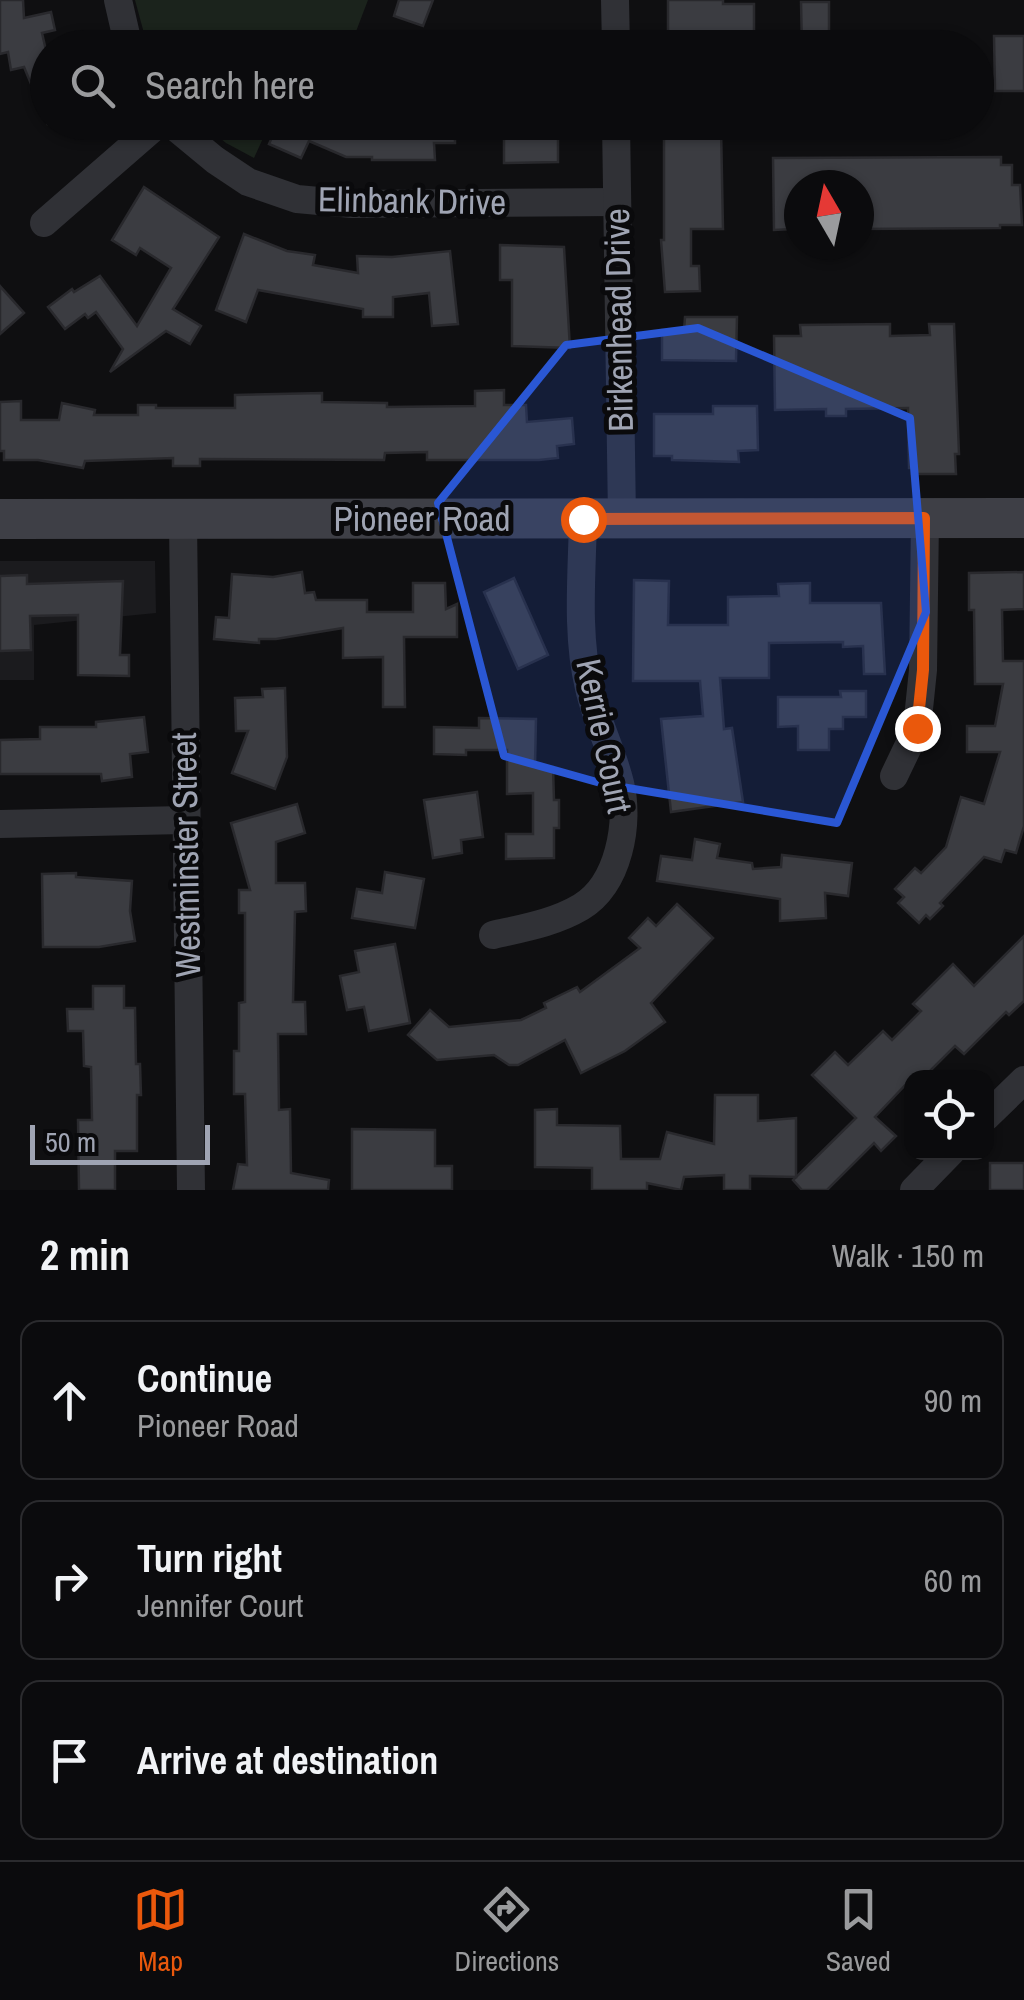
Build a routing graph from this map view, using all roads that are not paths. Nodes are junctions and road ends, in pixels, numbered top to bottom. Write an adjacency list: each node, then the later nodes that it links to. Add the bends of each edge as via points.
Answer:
1 (118, 0): 3 (street)
2 (615, 0): 4 (street)
3 (125, 30)
4 (616, 30)
5 (139, 140): 9 (street)
6 (191, 140): 8 (street, Elinbank Drive, via 248,182 297,199)
7 (616, 140): 8 (street, Birkenhead Drive)
8 (617, 202): 13 (street, Birkenhead Drive)
9 (44, 223)
10 (924, 518): 11 (main road, Pioneer Road); 13 (main road, Pioneer Road); 15 (street, via 917,728)
11 (1024, 518)
12 (0, 519): 14 (main road, Pioneer Road)
13 (602, 519): 14 (main road, Pioneer Road); 18 (street, Kerrie Court, via 583,626 588,685 620,785 624,822 618,857 584,906)
14 (182, 520): 16 (street, Westminster Street)
15 (894, 776)
16 (184, 820): 17 (street); 22 (street, Westminster Street)
17 (0, 824)
18 (493, 935)
19 (1024, 1080): 20 (street)
20 (994, 1109)
21 (943, 1160): 23 (street)
22 (192, 1190)
23 (914, 1190)

